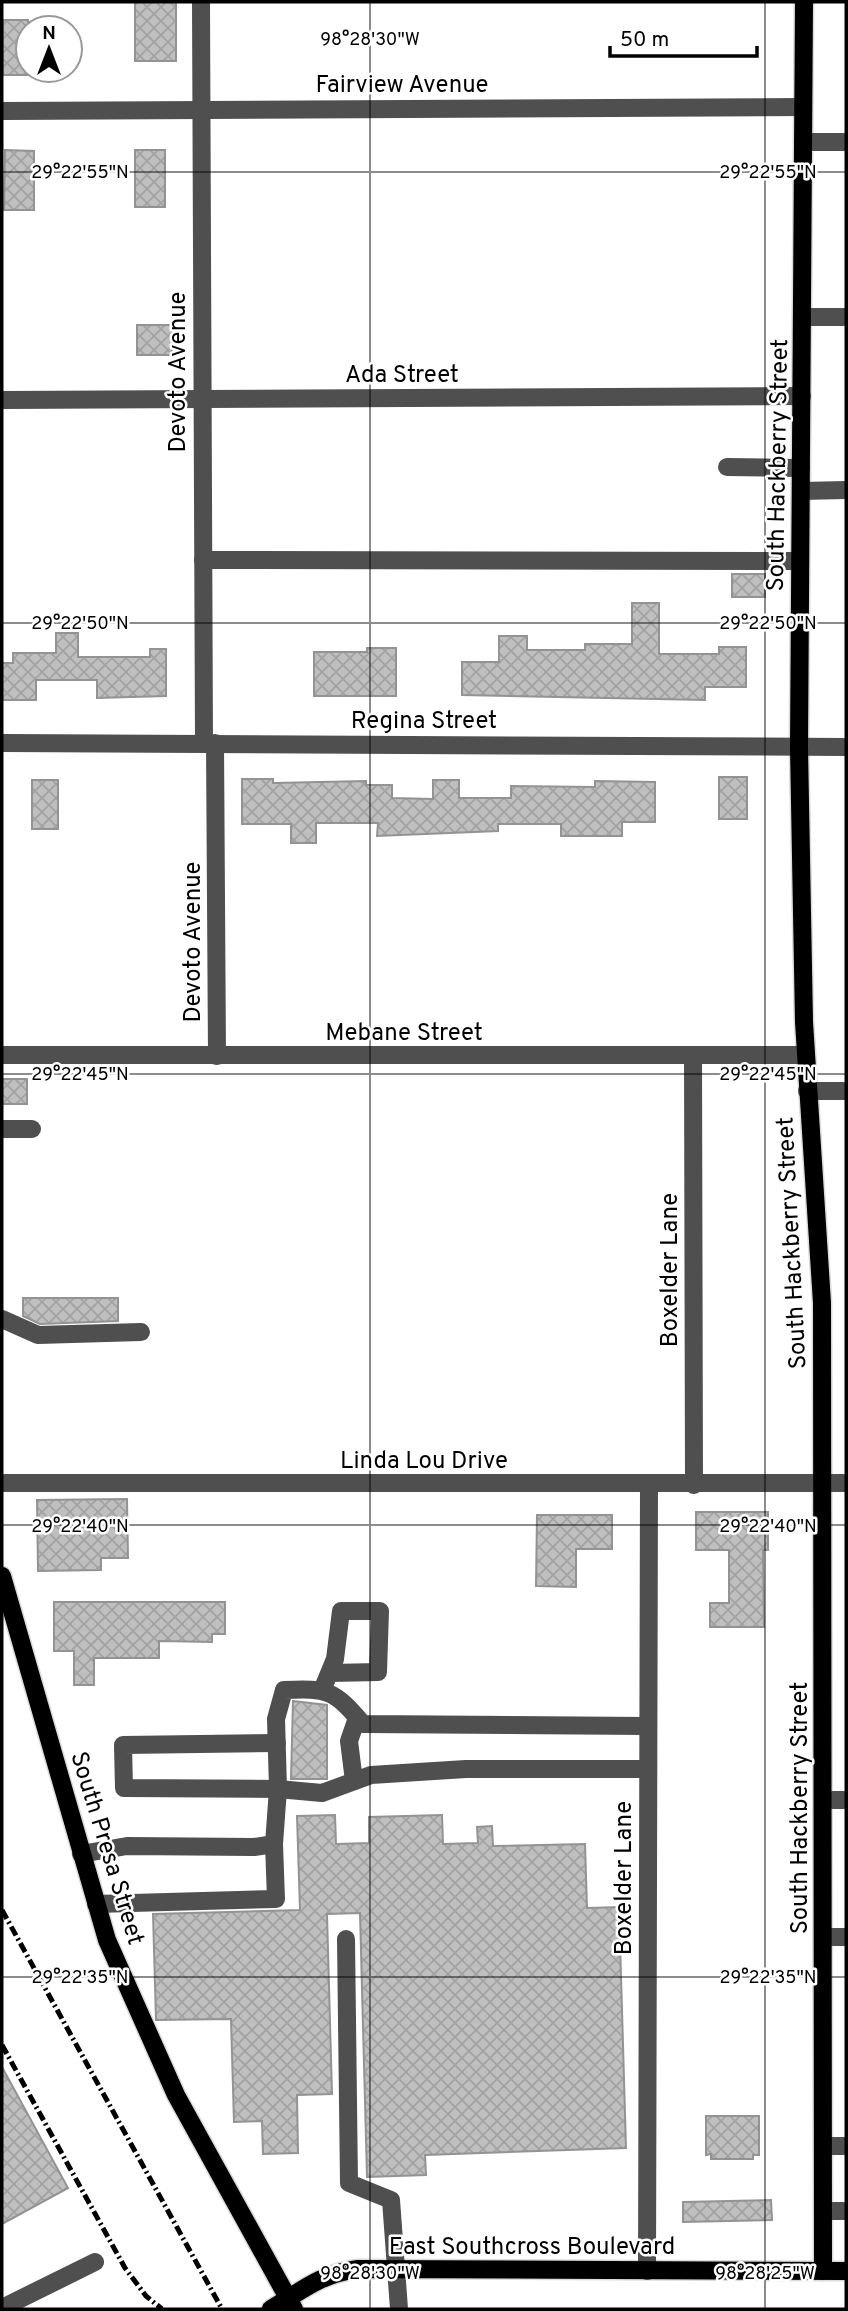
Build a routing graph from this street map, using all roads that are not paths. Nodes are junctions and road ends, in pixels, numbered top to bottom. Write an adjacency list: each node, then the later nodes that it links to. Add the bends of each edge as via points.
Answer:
1 (201, 2): 4 (street, Devoto Avenue)
2 (804, 2): 3 (main road, South Hackberry Street)
3 (803, 107): 4 (street, Fairview Avenue); 6 (main road, South Hackberry Street)
4 (201, 110): 5 (street, Fairview Avenue); 11 (street, Devoto Avenue)
5 (2, 111)
6 (803, 142): 7 (street); 8 (main road, South Hackberry Street)
7 (846, 142)
8 (803, 317): 9 (street); 10 (main road, South Hackberry Street)
9 (846, 317)
10 (802, 396): 11 (street, Ada Street); 14 (main road, South Hackberry Street)
11 (202, 399): 12 (street, Ada Street); 17 (street, Devoto Avenue)
12 (2, 400)
13 (727, 467): 14 (street)
14 (801, 468): 16 (main road, South Hackberry Street)
15 (846, 490): 16 (street)
16 (800, 491): 18 (main road, South Hackberry Street)
17 (203, 560): 18 (street); 20 (street, Devoto Avenue)
18 (800, 561): 21 (main road, South Hackberry Street)
19 (2, 743): 20 (street, Regina Street)
20 (209, 743): 21 (street, Regina Street); 26 (street, Devoto Avenue)
21 (799, 747): 22 (street, Regina Street); 25 (main road, South Hackberry Street)
22 (846, 747)
23 (2, 1055): 26 (street, Mebane Street)
24 (693, 1055): 25 (street, Mebane Street); 26 (street, Mebane Street); 37 (street, Boxelder Lane)
25 (805, 1055): 27 (main road, South Hackberry Street)
26 (217, 1056)
27 (807, 1091): 28 (street); 34 (main road, South Hackberry Street, via 822,1303)
28 (846, 1091)
29 (2, 1129): 30 (street)
30 (33, 1129)
31 (2, 1319): 32 (street, via 38,1335)
32 (141, 1332)
33 (2, 1483): 36 (street, Linda Lou Drive)
34 (824, 1483): 35 (street, Linda Lou Drive); 37 (street, Linda Lou Drive); 45 (main road, South Hackberry Street)
35 (846, 1483)
36 (649, 1485): 37 (street, Linda Lou Drive); 40 (street, Boxelder Lane)
37 (694, 1485)
38 (2, 1576): 48 (main road, South Presa Street)
39 (357, 1718): 40 (street, via 363,1724); 41 (street, via 327,1681 284,1690 276,1719); 43 (street, via 349,1741)
40 (648, 1726): 42 (street, Boxelder Lane)
41 (277, 1743): 44 (street); 44 (street, via 123,1745 124,1788)
42 (648, 1769): 43 (street, via 466,1769 371,1774); 59 (street, Boxelder Lane)
43 (354, 1781): 44 (street, via 322,1793)
44 (278, 1789): 47 (street)
45 (823, 1800): 46 (street); 50 (main road, South Hackberry Street)
46 (846, 1800)
47 (274, 1844): 48 (street, via 127,1846); 49 (street, via 276,1899)
48 (81, 1854): 49 (main road, South Presa Street)
49 (96, 1904): 62 (main road, South Presa Street, via 176,2095)
50 (823, 1937): 51 (street); 53 (main road, South Hackberry Street)
51 (846, 1937)
52 (346, 1939): 58 (street, via 349,2183 391,2200)
53 (823, 2146): 54 (street); 55 (main road, South Hackberry Street)
54 (846, 2146)
55 (823, 2211): 56 (street); 60 (main road, South Hackberry Street)
56 (846, 2211)
57 (95, 2262): 63 (street)
58 (394, 2269): 59 (main road, East Southcross Boulevard); 62 (main road, East Southcross Boulevard, via 332,2273 309,2283); 65 (street)
59 (647, 2271): 60 (main road, East Southcross Boulevard)
60 (823, 2271): 61 (main road, East Southcross Boulevard)
61 (846, 2271)
62 (291, 2304): 64 (main road, East Southcross Boulevard)
63 (2, 2308)
64 (271, 2309)
65 (399, 2309)

